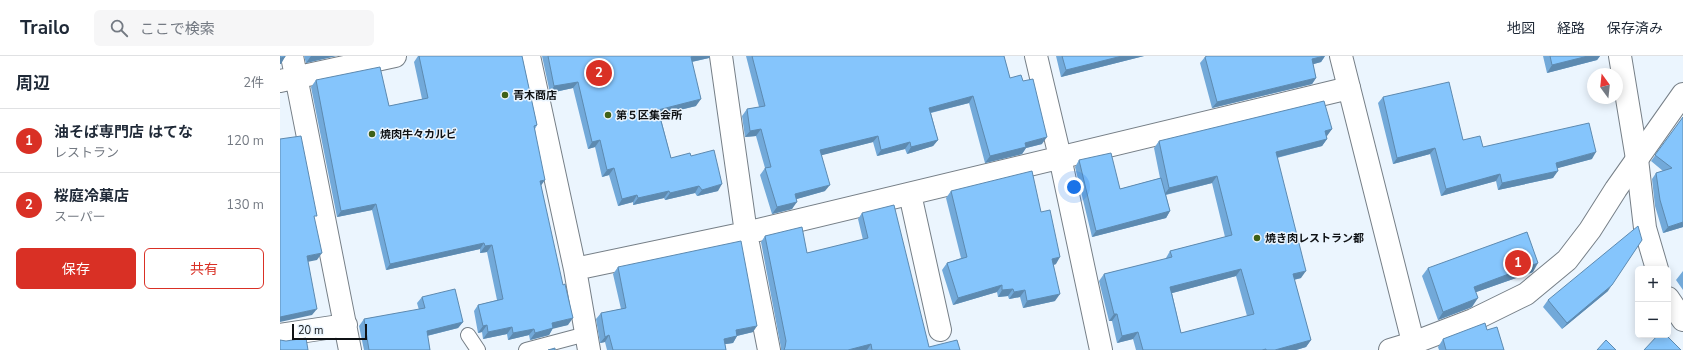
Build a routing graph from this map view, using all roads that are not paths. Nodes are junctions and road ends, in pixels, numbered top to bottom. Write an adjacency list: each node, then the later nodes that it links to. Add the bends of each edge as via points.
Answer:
1 (292, 56): 8 (street)
2 (395, 56): 8 (street)
3 (529, 56): 16 (street)
4 (721, 56): 14 (street)
5 (1036, 56): 11 (street)
6 (1341, 56): 9 (street)
7 (1620, 56): 12 (street)
8 (288, 79): 19 (street)
9 (1349, 88): 11 (street); 24 (street)
10 (1683, 94): 12 (street)
11 (1060, 157): 13 (street); 29 (street)
12 (1637, 159): 15 (street, via 1645,228); 24 (street, via 1590,230 1567,260 1544,281 1526,294)
13 (910, 194): 14 (street); 20 (street)
14 (746, 233): 16 (street); 28 (street)
15 (1656, 266)
16 (575, 269): 23 (street)
17 (1671, 302): 18 (street)
18 (1683, 320)
19 (346, 325): 21 (street); 25 (street)
20 (940, 330)
21 (280, 335)
22 (468, 335): 26 (lane)
23 (587, 342): 27 (lane)
24 (1414, 347): 30 (street)
25 (350, 350)
26 (478, 350)
27 (526, 350)
28 (770, 350)
29 (1101, 350)
30 (1390, 350)

